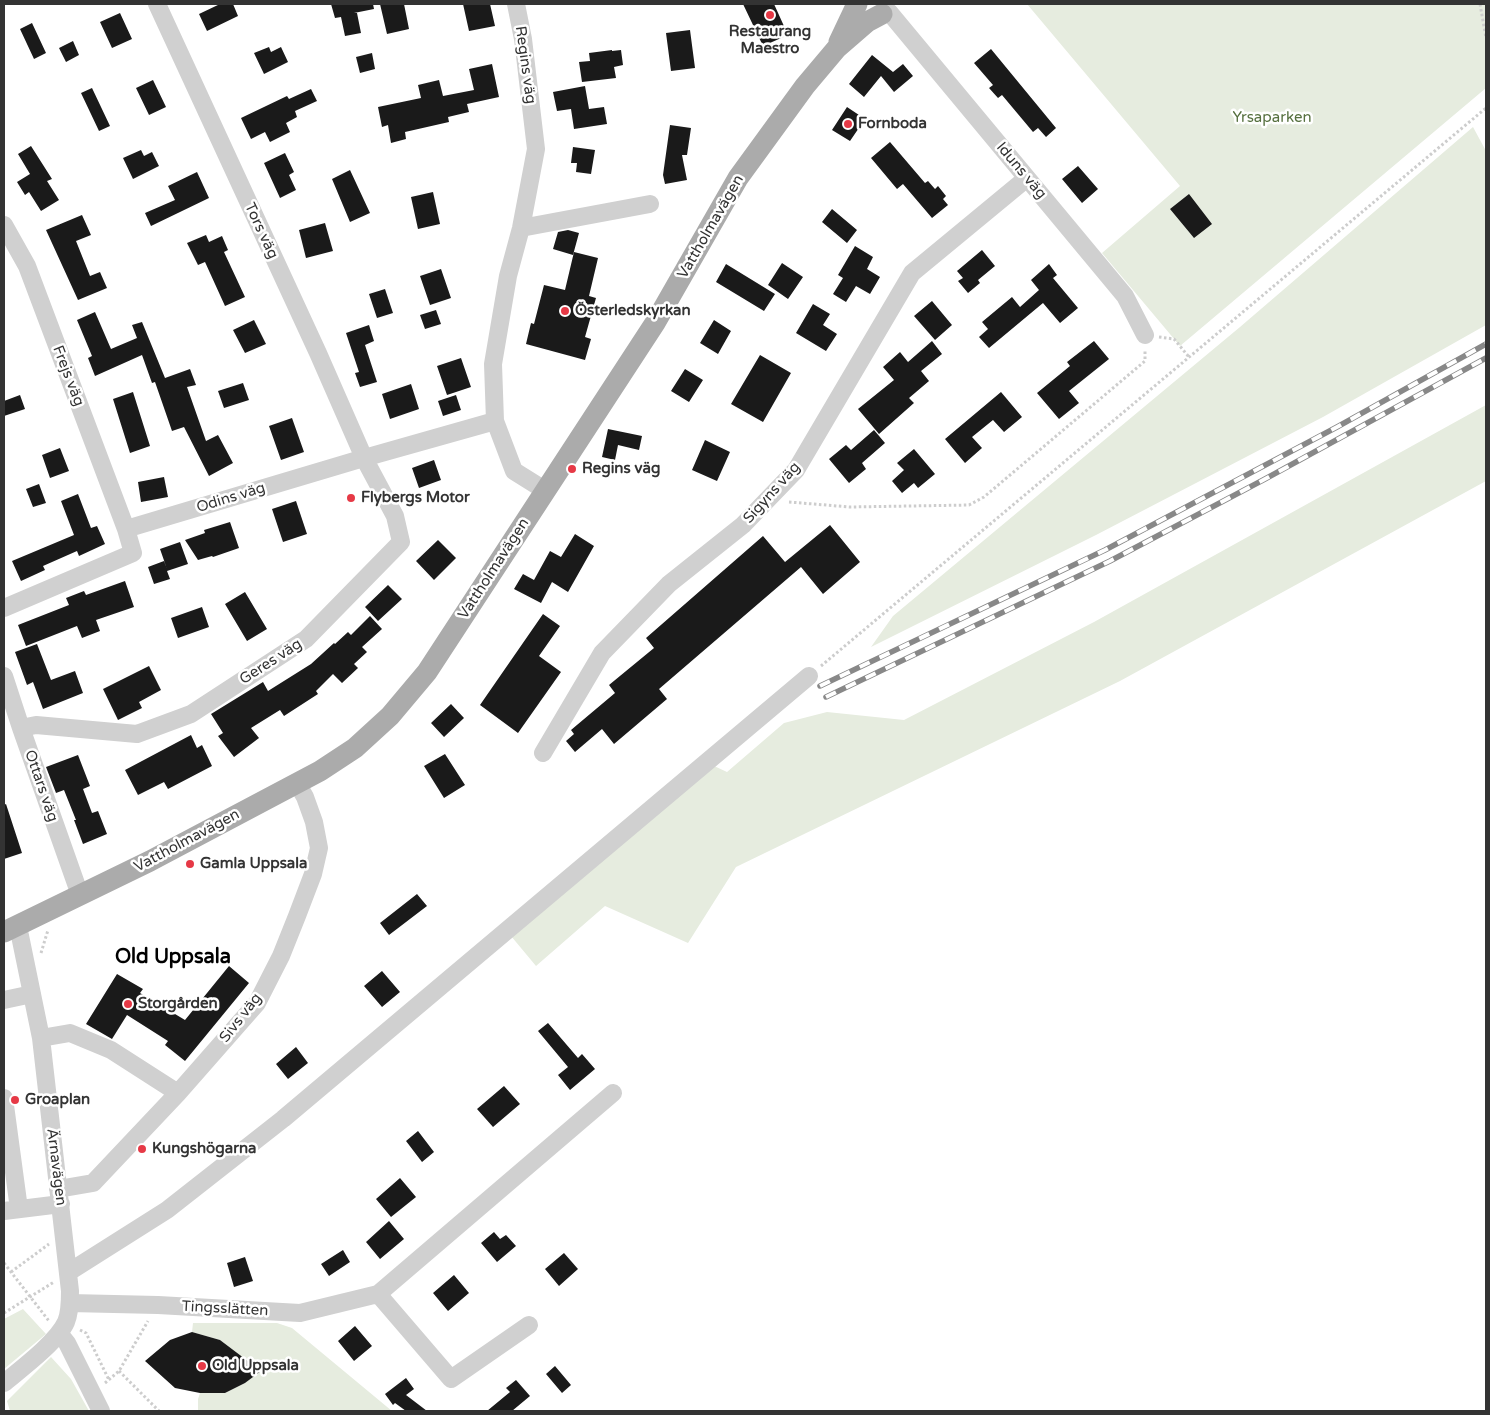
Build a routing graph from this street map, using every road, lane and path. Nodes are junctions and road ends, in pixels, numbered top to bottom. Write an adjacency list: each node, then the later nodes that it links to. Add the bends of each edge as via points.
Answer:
1 (156, 4): 18 (street, Tors väg)
2 (516, 4): 13 (street, Regins väg, via 536,149)
3 (857, 4): 8 (main road, Vattholmavägen)
4 (861, 4): 6 (main road, via 871,12)
5 (1480, 4): 7 (path)
6 (889, 10): 8 (main road, Vattholmavägen, via 867,22); 10 (street, Iduns väg)
7 (1486, 38)
8 (837, 48): 19 (main road, Vattholmavägen, via 738,178 655,323)
9 (1486, 108): 16 (path)
10 (1027, 178): 14 (street, Iduns väg, via 1125,296); 20 (street, Sigyns väg, via 912,273 796,470)
11 (650, 204): 13 (street)
12 (4, 225): 21 (street, Frejs väg, via 27,266)
13 (521, 228): 17 (street, Regins väg, via 508,276 493,364)
14 (1145, 335): 20 (path, via 1145,361 984,497 969,505 850,507)
15 (1174, 339): 16 (path)
16 (1189, 357): 24 (path)
17 (495, 421): 18 (street, Odins väg); 19 (street, Regins väg, via 514,471)
18 (364, 458): 21 (street, Odins väg); 25 (street, Geres väg, via 395,516 401,542 306,639 191,714 137,734 36,725)
19 (546, 491): 27 (main road, Vattholmavägen, via 427,672 390,716 355,748)
20 (768, 499): 26 (street, Sigyns väg, via 743,525 669,584 602,653)
21 (126, 529): 22 (street, via 133,553)
22 (4, 608)
23 (4, 676): 25 (street, Ottars väg)
24 (809, 676): 41 (street, via 283,1119 167,1210)
25 (21, 728): 28 (street, Ottars väg)
26 (543, 753)
27 (297, 783): 28 (main road, Vattholmavägen); 33 (street, Sivs väg, via 314,822 318,848 312,874 281,956 257,1002)
28 (80, 895): 29 (main road, Vattholmavägen)
29 (11, 929): 30 (street, Ärnavägen)
30 (32, 994): 31 (street); 32 (street, Ärnavägen)
31 (4, 1000)
32 (41, 1038): 33 (street, via 70,1033 111,1050); 36 (street, Ärnavägen)
33 (178, 1093): 36 (street, Sivs väg, via 93,1183)
34 (612, 1093): 42 (street, Tingsslätten)
35 (4, 1098): 37 (street)
36 (59, 1197): 37 (street, Sivs väg); 38 (street, Ärnavägen)
37 (12, 1210)
38 (66, 1242): 40 (path, via 48,1245); 41 (street, Ärnavägen)
39 (4, 1263): 40 (path)
40 (11, 1272): 43 (path)
41 (69, 1272): 43 (path); 44 (street, Ärnavägen)
42 (378, 1294): 45 (street, Tingsslätten, via 300,1313); 47 (street, via 451,1379)
43 (30, 1297): 46 (path); 49 (path)
44 (70, 1303): 45 (street, Tingsslätten); 49 (street, Ärnavägen, via 66,1322)
45 (158, 1305): 53 (path, via 119,1371)
46 (4, 1313)
47 (529, 1324)
48 (78, 1329): 50 (path, via 86,1333)
49 (59, 1333): 51 (street, Ärnavägen); 52 (street, via 67,1342)
50 (109, 1380)
51 (4, 1383)
52 (101, 1411)
53 (159, 1411)

